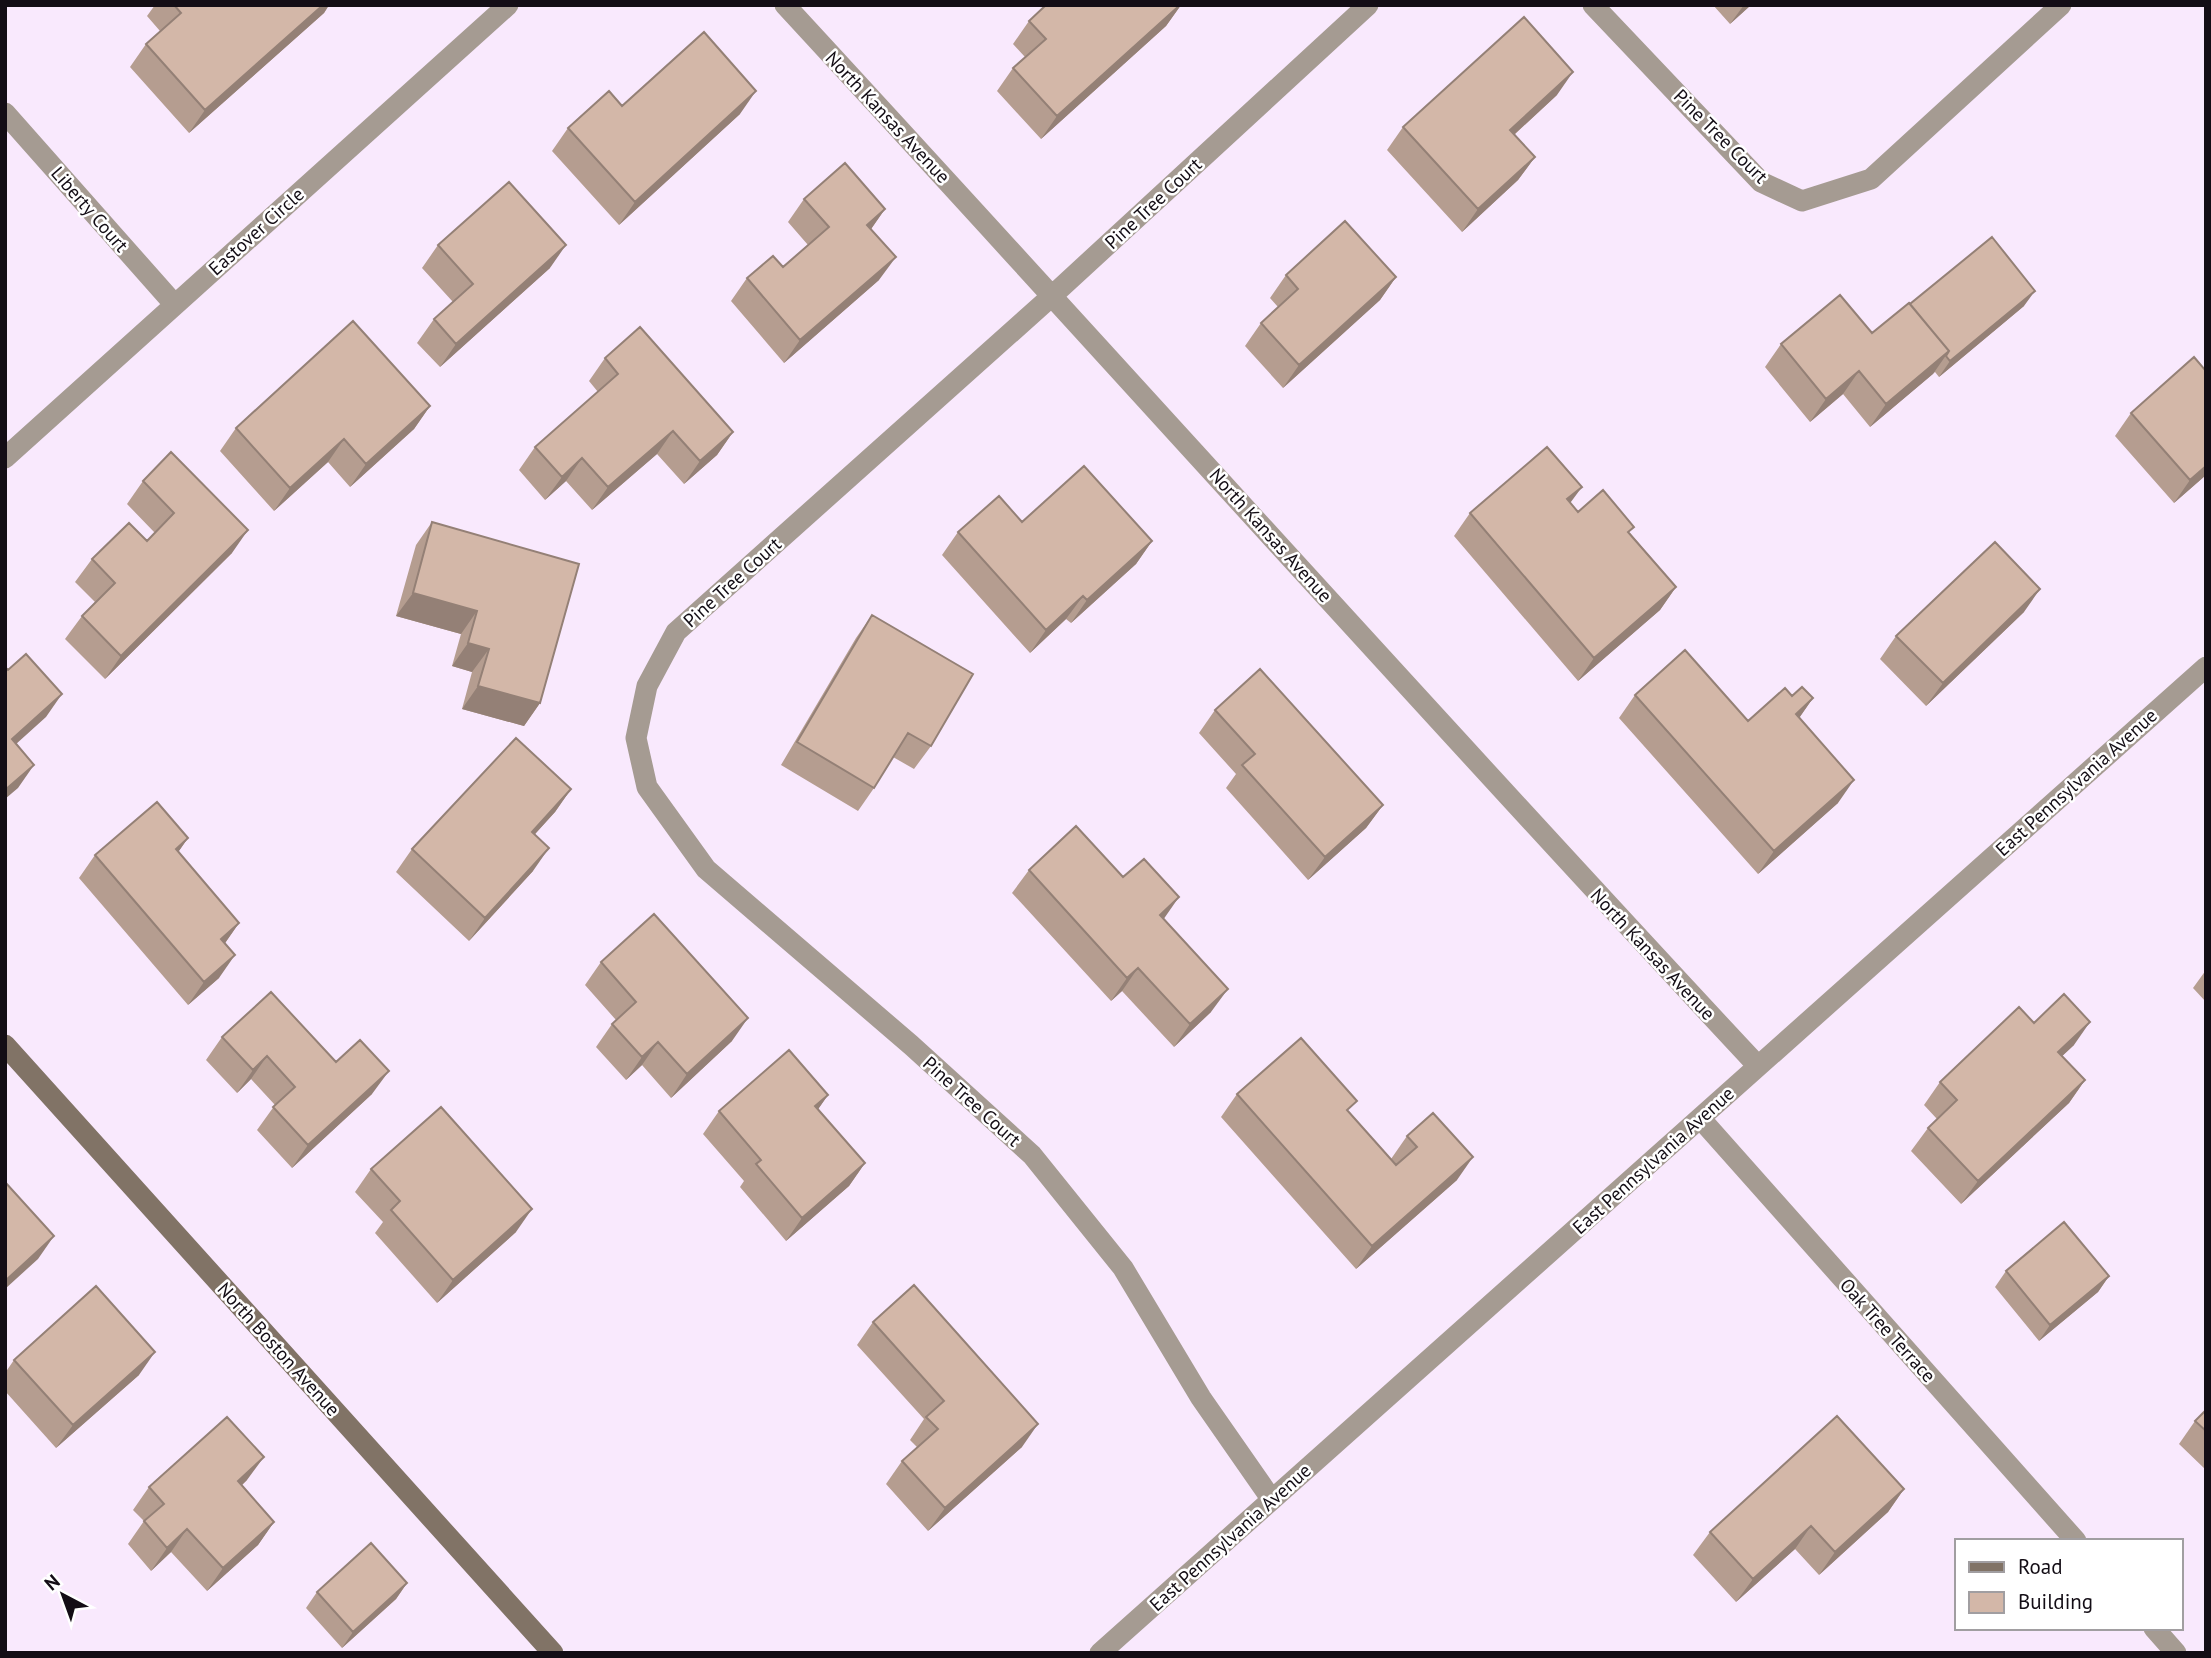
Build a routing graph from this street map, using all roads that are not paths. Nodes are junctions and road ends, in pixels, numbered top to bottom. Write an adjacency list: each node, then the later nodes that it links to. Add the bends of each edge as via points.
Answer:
1 (508, 5): 8 (street, Eastover Circle)
2 (785, 5): 7 (street, North Kansas Avenue)
3 (1368, 5): 7 (street, Pine Tree Court)
4 (1593, 5): 5 (street, Pine Tree Court, via 1761,182 1802,201 1871,179)
5 (2061, 5)
6 (5, 113): 8 (street, Liberty Court)
7 (1053, 295): 12 (street, North Kansas Avenue); 14 (street, Pine Tree Court, via 676,632 647,686 636,738 647,787 706,869 1032,1155 1123,1268 1200,1398)
8 (175, 305): 9 (street, Eastover Circle)
9 (5, 458)
10 (2206, 667): 12 (street, East Pennsylvania Avenue)
11 (5, 1045): 17 (street, North Boston Avenue)
12 (1757, 1065): 13 (street, East Pennsylvania Avenue)
13 (1700, 1118): 14 (street, East Pennsylvania Avenue); 15 (street, Oak Tree Terrace)
14 (1272, 1500): 18 (street, East Pennsylvania Avenue)
15 (2074, 1539)
16 (2156, 1630): 19 (street)
17 (553, 1653)
18 (1100, 1653)
19 (2176, 1653)

